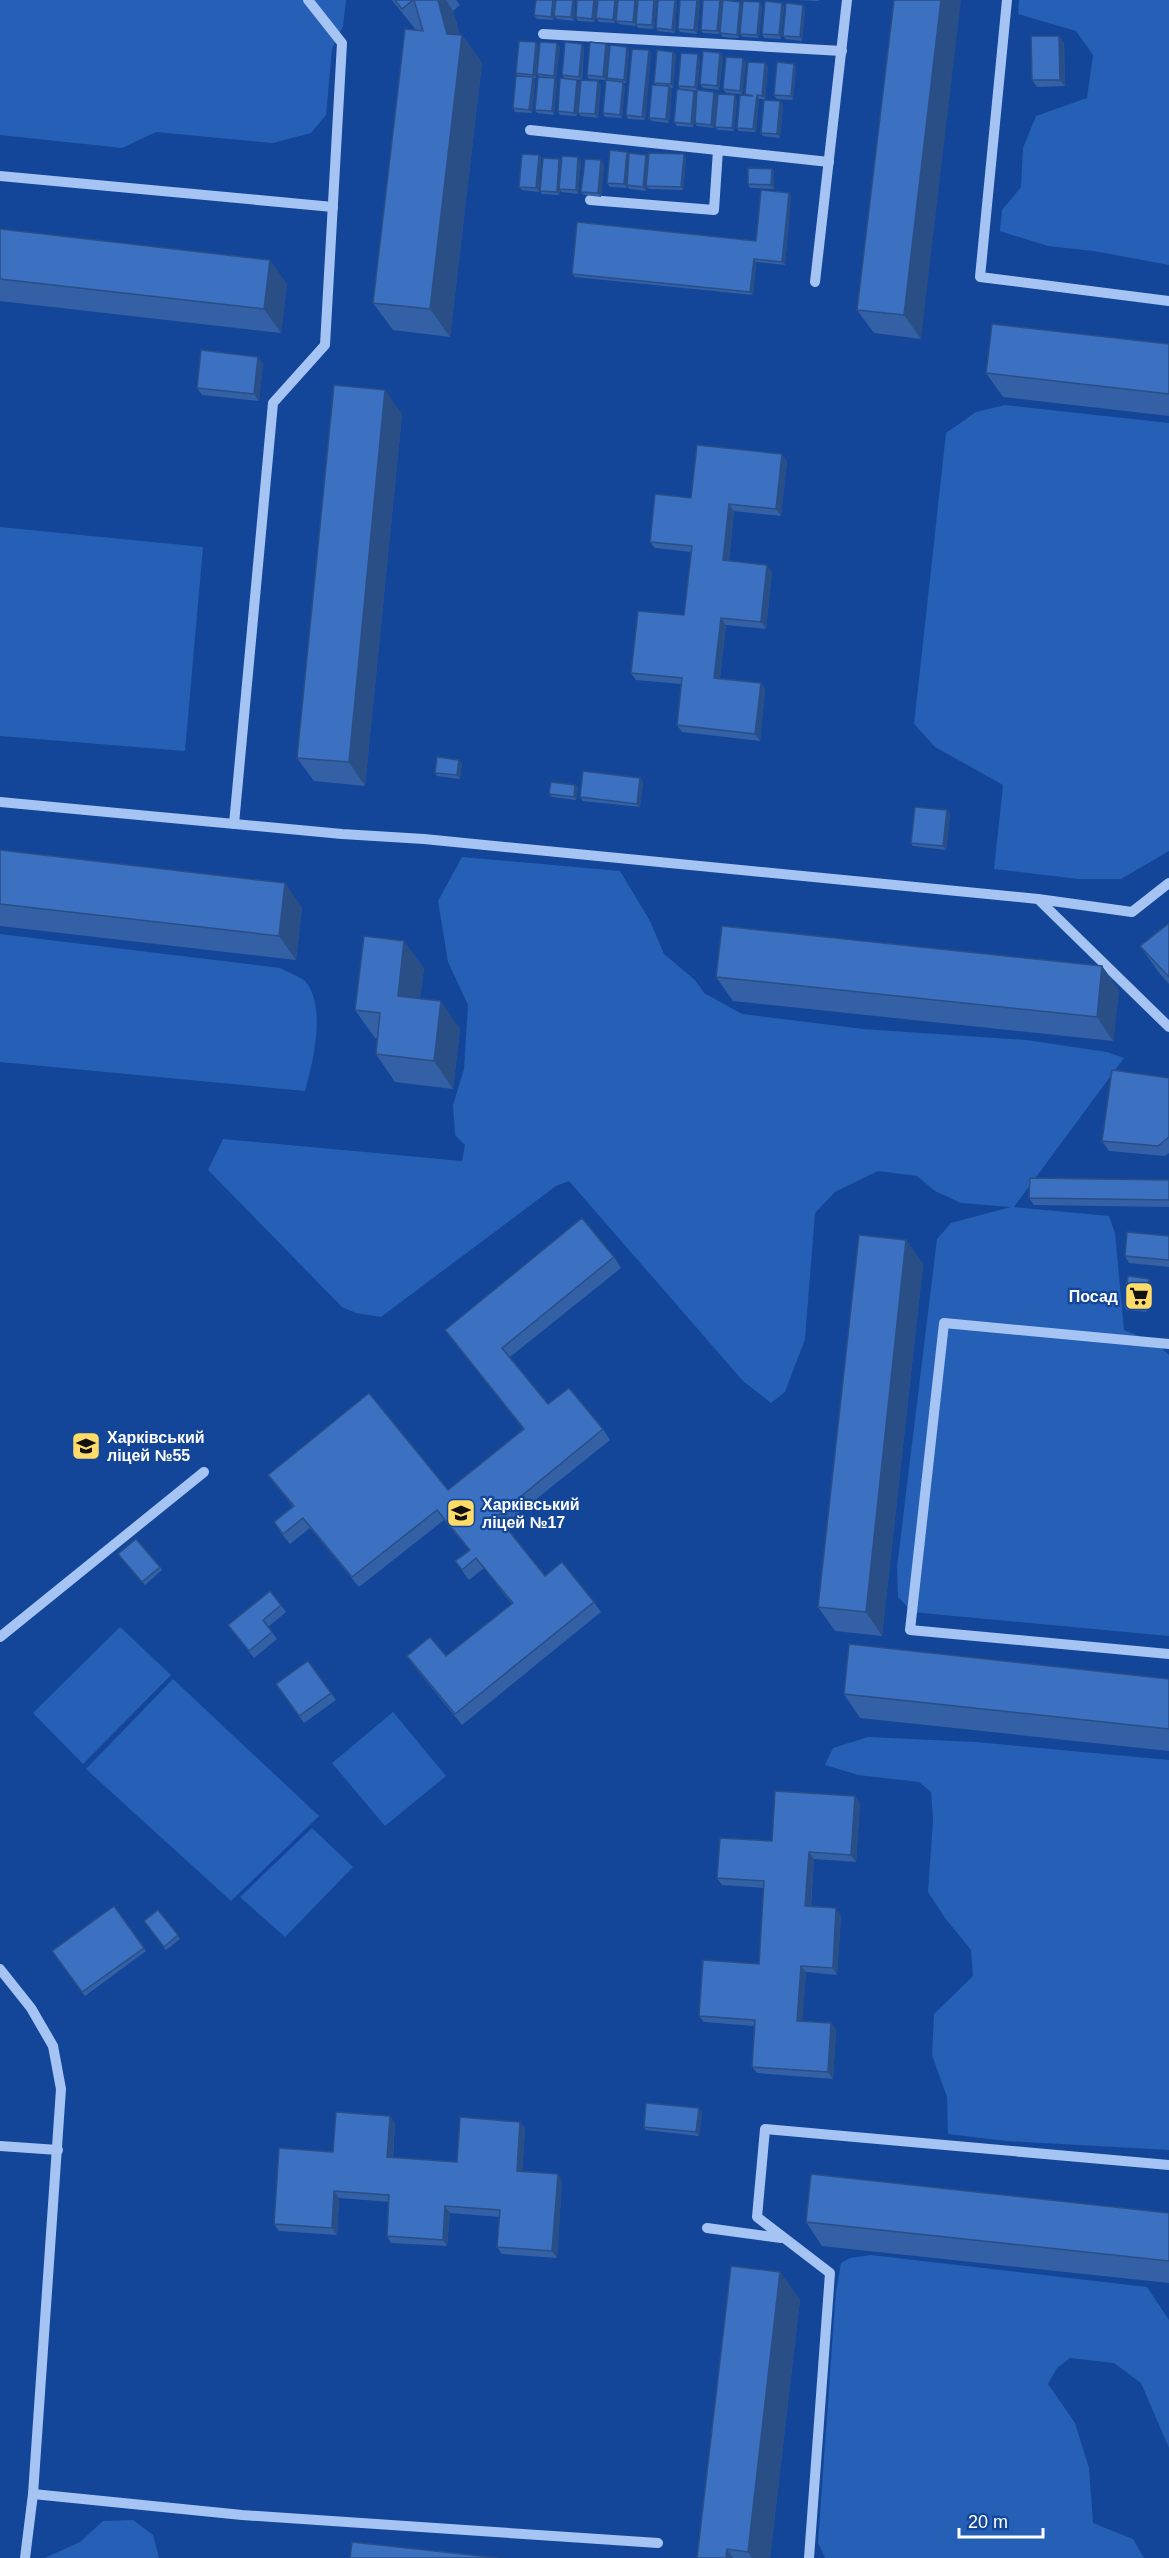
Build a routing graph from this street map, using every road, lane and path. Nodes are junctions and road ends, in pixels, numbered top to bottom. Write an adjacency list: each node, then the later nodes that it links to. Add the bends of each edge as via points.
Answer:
1 (308, 0): 11 (lane, via 342,43)
2 (847, 0): 5 (lane)
3 (1007, 0): 13 (lane, via 980,277)
4 (543, 34): 5 (lane)
5 (842, 51): 8 (lane)
6 (530, 130): 7 (lane)
7 (718, 150): 8 (lane); 10 (lane, via 714,210)
8 (829, 162): 12 (lane)
9 (0, 176): 11 (lane)
10 (590, 200)
11 (333, 207): 15 (lane, via 325,345 273,403)
12 (815, 282)
13 (1169, 301)
14 (0, 802): 15 (lane)
15 (234, 824): 17 (lane)
16 (1169, 883): 17 (lane, via 1132,912)
17 (1038, 899): 18 (lane)
18 (1169, 1028)
19 (1169, 1344): 22 (lane, via 944,1323 910,1630)
20 (204, 1472): 21 (lane)
21 (0, 1637)
22 (1169, 1654)
23 (0, 1969): 25 (lane, via 31,2008 52,2046 61,2089)
24 (0, 2146): 25 (lane)
25 (57, 2150): 29 (lane)
26 (1169, 2165): 28 (lane, via 765,2128 757,2217)
27 (707, 2228): 28 (lane)
28 (785, 2238): 32 (lane, via 830,2273)
29 (33, 2494): 30 (lane, via 242,2515); 31 (lane)
30 (658, 2543)
31 (25, 2558)
32 (809, 2558)

